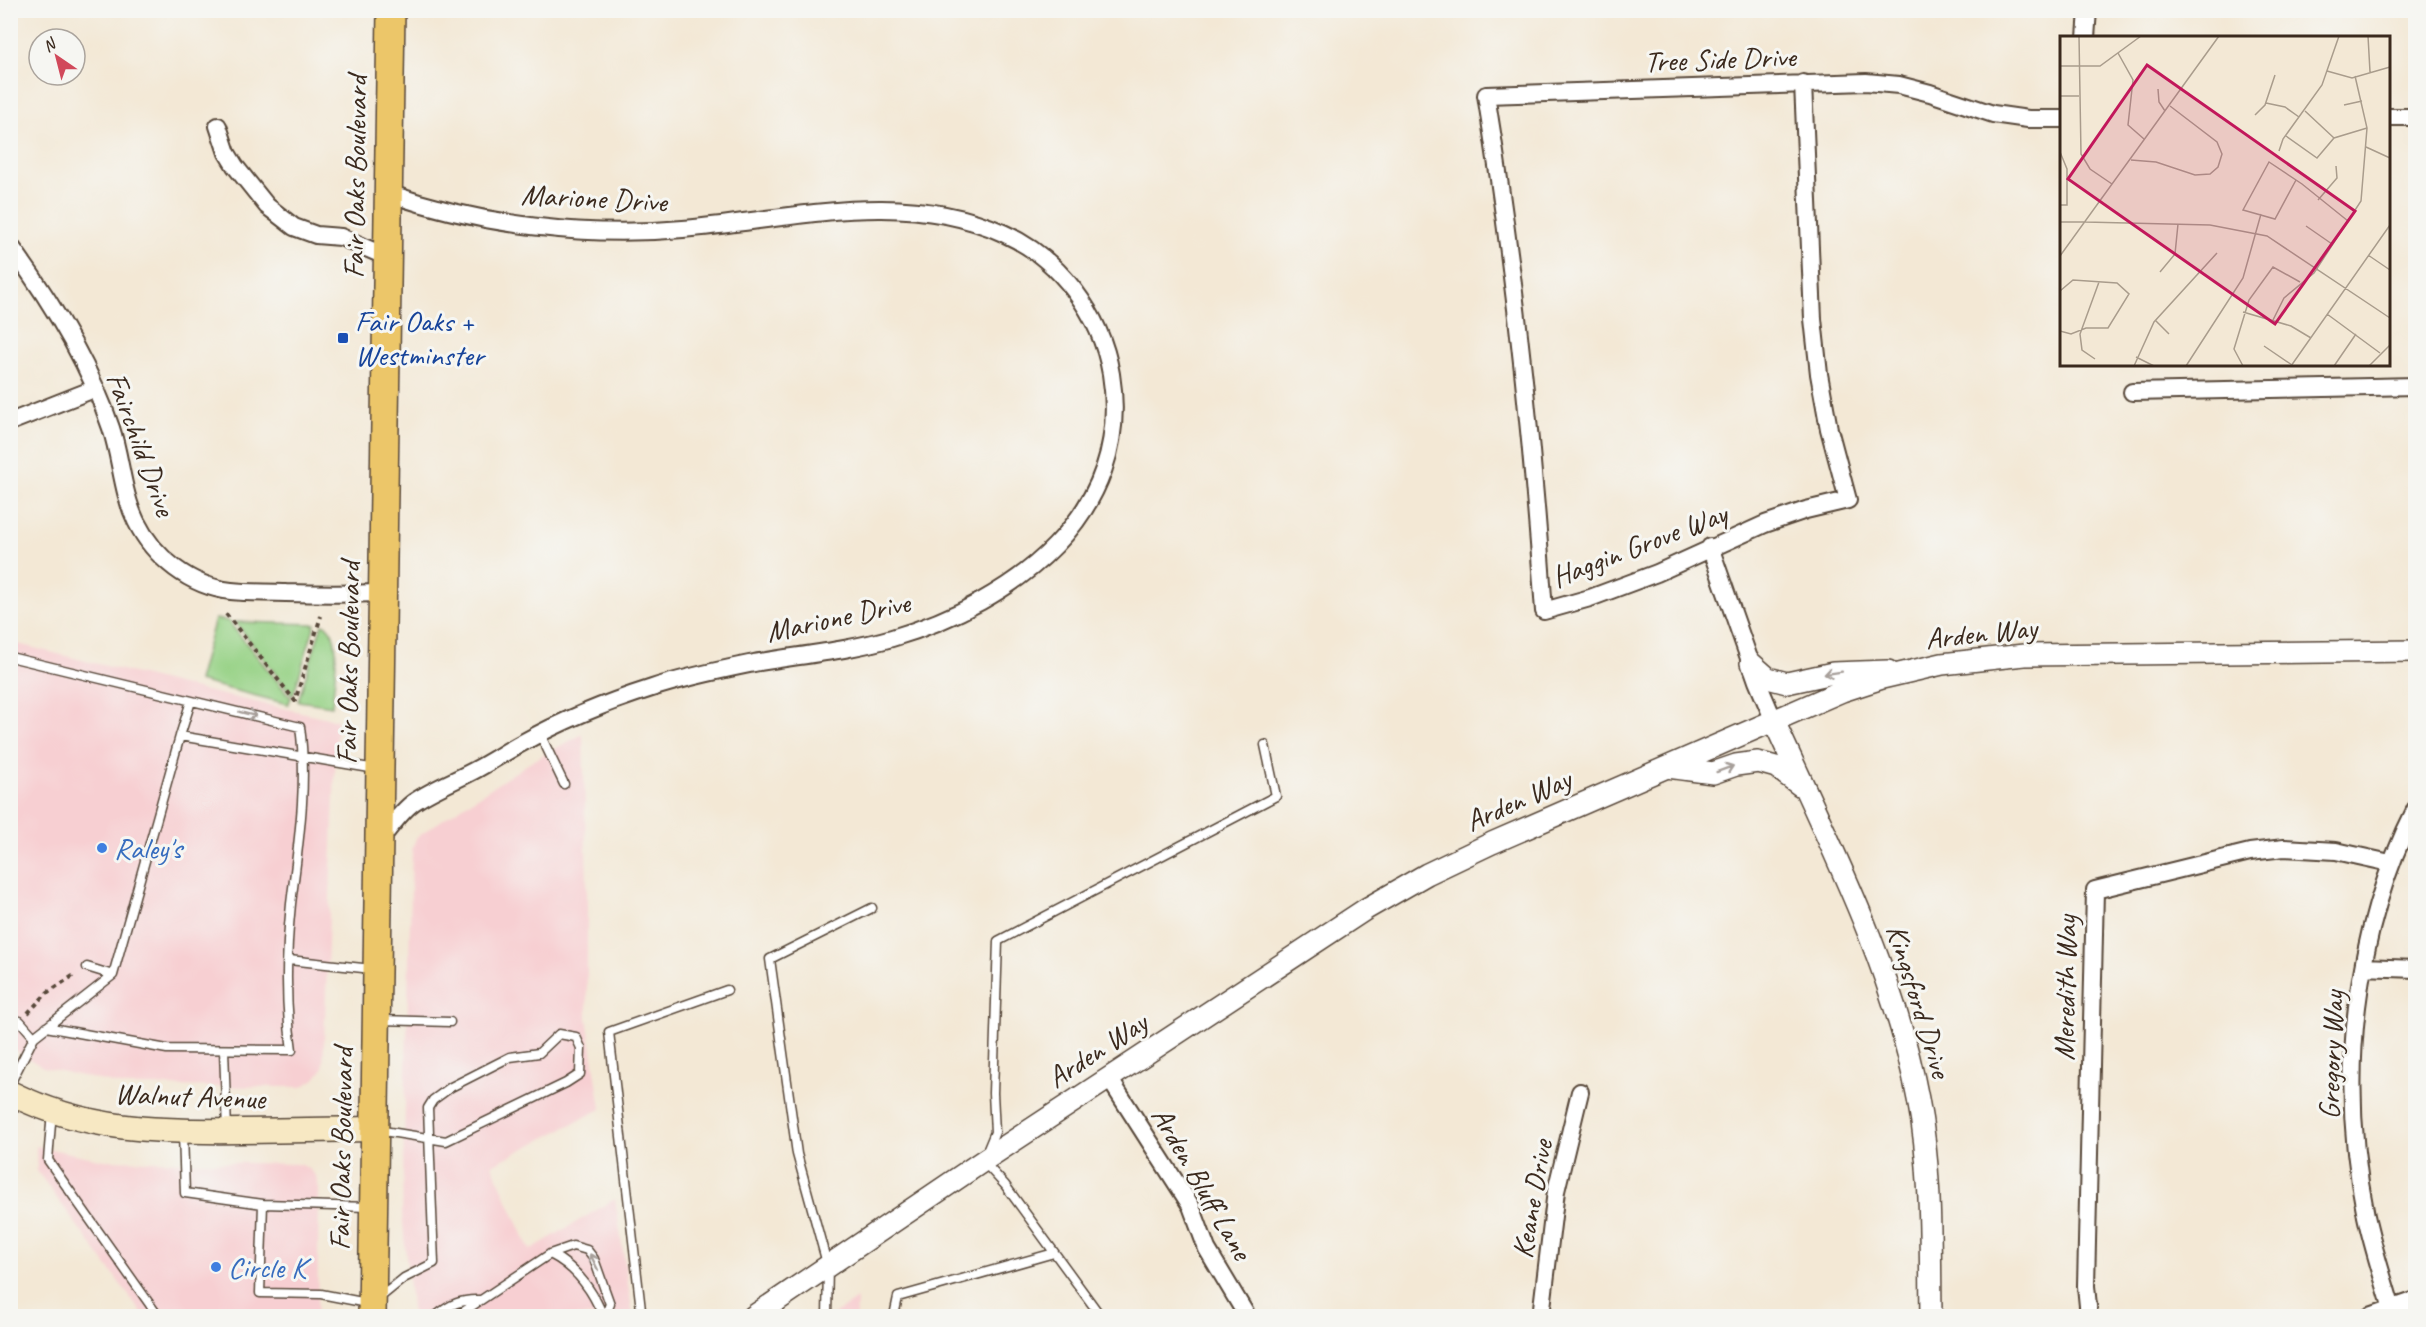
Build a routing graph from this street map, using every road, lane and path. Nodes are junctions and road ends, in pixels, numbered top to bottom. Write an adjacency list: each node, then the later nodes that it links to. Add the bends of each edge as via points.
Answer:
1 (391, 10): 10 (main road, Fair Oaks Boulevard)
2 (2088, 10): 3 (street)
3 (2086, 36)
4 (1803, 83): 5 (street, Tree Side Drive); 8 (street, Tree Side Drive, via 1899,85 1993,114); 17 (street, Haggin Grove Way, via 1813,319 1829,429 1848,500 1765,524)
5 (1486, 95): 17 (street, Haggin Grove Way, via 1518,317 1544,611 1657,573)
6 (2390, 117): 7 (street)
7 (2415, 117)
8 (2060, 119)
9 (218, 126): 12 (street, via 235,166 261,200 294,227 315,235 341,237)
10 (388, 194): 12 (main road, Fair Oaks Boulevard); 29 (street, Marione Drive, via 491,219 590,231 683,229 871,208 939,213 1004,234 1047,261 1090,313 1108,360 1114,410 1111,444 1102,477 1088,507 1068,535 1017,578 936,623 892,638 702,674 596,708)
11 (10, 244): 14 (street, Fairchild Drive, via 41,287)
12 (387, 257): 18 (main road, Fair Oaks Boulevard)
13 (2415, 386): 15 (street)
14 (94, 389): 16 (street); 18 (street, Fairchild Drive, via 111,428 137,523 154,549 176,569 203,584 232,591)
15 (2132, 392)
16 (10, 422)
17 (1710, 547): 23 (street)
18 (382, 593): 34 (main road, Fair Oaks Boulevard)
19 (225, 614): 25 (path)
20 (321, 616): 25 (path)
21 (2415, 651): 24 (street, Arden Way, via 2024,655)
22 (10, 657): 26 (lane)
23 (1751, 663): 24 (street, one-way to 23, via 1851,671 1787,683 1768,678); 28 (street)
24 (1912, 671): 28 (street, Arden Way, via 1842,691)
25 (295, 700): 27 (path)
26 (191, 701): 30 (lane); 32 (lane, one-way to 32, via 300,727)
27 (292, 711)
28 (1774, 721): 33 (street, Arden Way); 36 (street, Kingsford Drive)
29 (540, 734): 35 (lane); 38 (street, Marione Drive, via 412,803)
30 (180, 736): 32 (lane); 46 (lane)
31 (1265, 745): 63 (lane, via 1276,796 998,941 995,1132)
32 (304, 757): 34 (lane); 41 (lane)
33 (1667, 767): 36 (street, one-way to 36, via 1713,773 1758,762 1776,767); 54 (street, Arden Way, via 1427,874 1366,909)
34 (379, 769): 38 (main road, Fair Oaks Boulevard)
35 (564, 784)
36 (1807, 791): 84 (street, Kingsford Drive, via 1886,976 1909,1055 1925,1141)
37 (2415, 808): 39 (street, Gregory Way)
38 (378, 841): 44 (main road, Fair Oaks Boulevard)
39 (2390, 863): 43 (street, Gregory Way); 85 (street, Meredith Way, via 2336,851 2284,848 2250,852 2095,890 2086,1286)
40 (872, 908): 68 (lane, via 770,959 797,1154)
41 (289, 960): 44 (lane); 53 (lane, via 287,1016 292,1050)
42 (87, 967): 46 (lane); 49 (path, via 48,992)
43 (2363, 967): 45 (street); 71 (street, Gregory Way, via 2354,1033 2355,1148 2366,1215)
44 (377, 969): 48 (main road, Fair Oaks Boulevard)
45 (2415, 969)
46 (113, 975): 51 (lane)
47 (727, 990): 77 (lane, via 609,1032 641,1310)
48 (376, 1020): 50 (lane); 59 (main road, Fair Oaks Boulevard)
49 (20, 1021): 52 (lane)
50 (450, 1022)
51 (46, 1027): 52 (lane); 53 (lane, via 167,1049)
52 (34, 1037): 55 (lane)
53 (224, 1050): 61 (lane)
54 (1109, 1078): 63 (street, Arden Way); 82 (street, Arden Bluff Lane, via 1191,1206 1207,1249)
55 (10, 1084)
56 (1580, 1092): 83 (street, Keane Drive, via 1556,1191)
57 (10, 1093): 58 (main road, Walnut Avenue)
58 (52, 1111): 60 (main road, Walnut Avenue, via 118,1128); 73 (lane, via 48,1160)
59 (374, 1129): 61 (main road, Walnut Avenue); 62 (lane); 65 (main road, Fair Oaks Boulevard)
60 (183, 1131): 61 (main road, Walnut Avenue); 64 (lane, via 185,1193)
61 (228, 1131)
62 (428, 1138): 62 (lane, via 446,1141 580,1074 581,1048 576,1037 559,1034 539,1053 510,1057 451,1087 428,1108); 72 (lane, via 434,1263 404,1278)
63 (983, 1161): 66 (lane); 68 (street, Arden Way)
64 (263, 1204): 65 (lane); 72 (lane, via 260,1293 321,1294)
65 (373, 1207): 72 (main road, Fair Oaks Boulevard)
66 (1054, 1253): 80 (lane, via 897,1297); 81 (lane)
67 (550, 1254): 69 (lane); 76 (lane, via 566,1262 581,1277); 76 (lane, one-way to 67, via 610,1304 587,1250 573,1246)
68 (828, 1267): 78 (street, Arden Way); 79 (lane)
69 (481, 1300): 74 (lane, via 466,1300 447,1307); 75 (lane)
70 (2415, 1300): 71 (street)
71 (2392, 1308): 86 (street)
72 (372, 1310)
73 (159, 1317)
74 (436, 1317)
75 (457, 1317)
76 (604, 1317)
77 (645, 1317)
78 (754, 1317)
79 (827, 1317)
80 (894, 1317)
81 (1098, 1317)
82 (1247, 1317)
83 (1541, 1317)
84 (1931, 1317)
85 (2089, 1317)
86 (2370, 1317)

